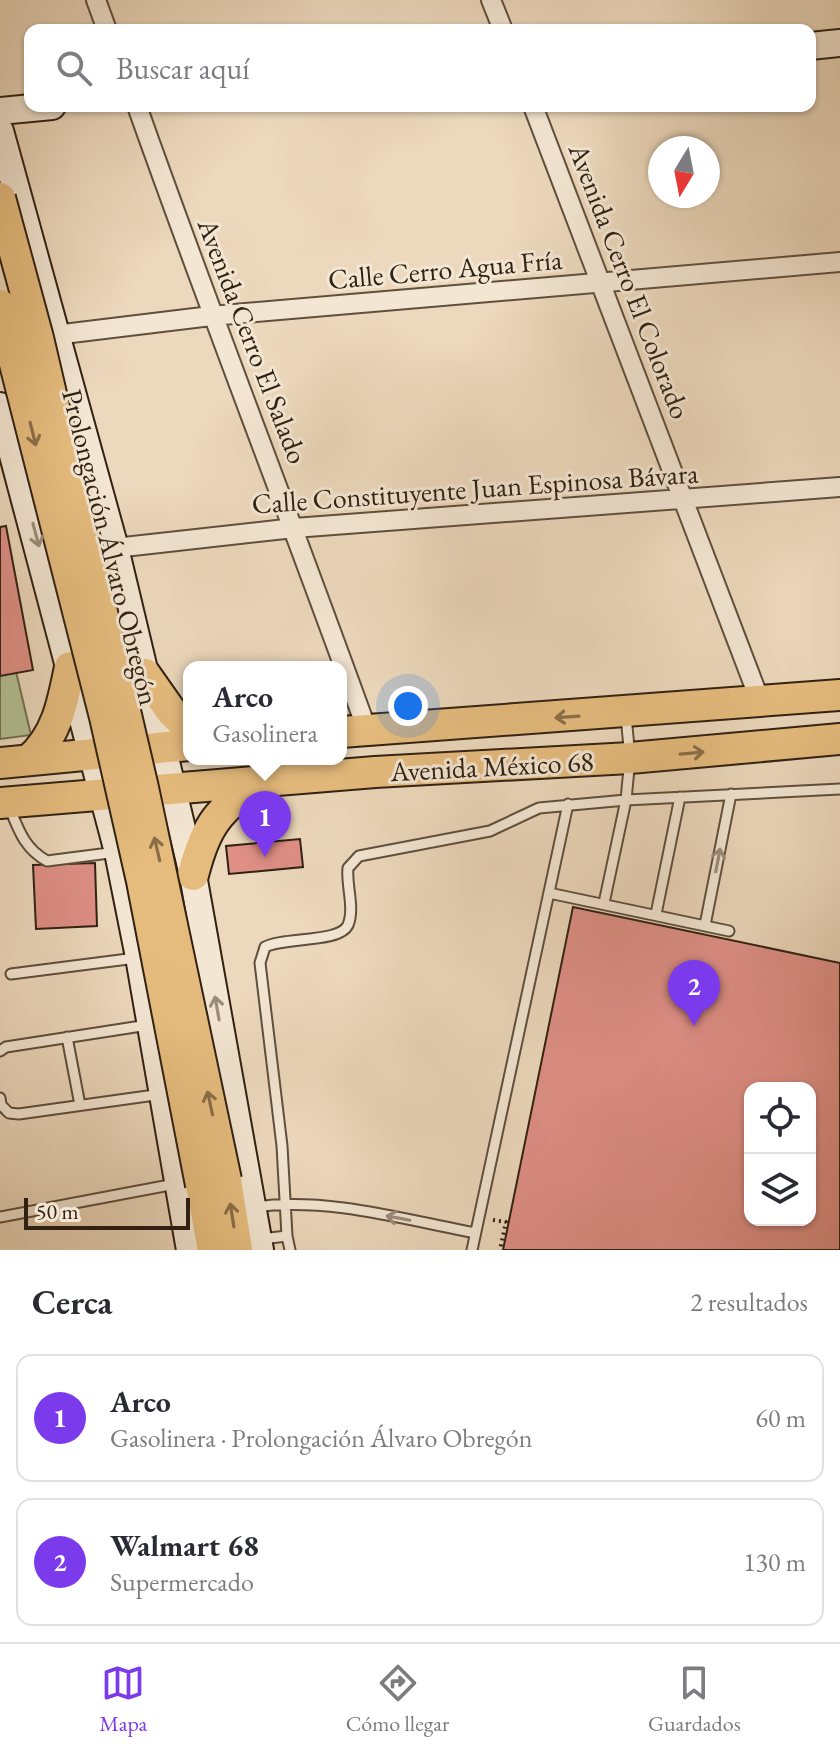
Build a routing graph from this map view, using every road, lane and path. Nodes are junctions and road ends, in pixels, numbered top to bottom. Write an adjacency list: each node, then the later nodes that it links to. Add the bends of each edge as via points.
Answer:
1 (96, 0): 3 (street)
2 (491, 0): 4 (street)
3 (105, 24)
4 (501, 24)
5 (840, 43): 6 (main road)
6 (816, 45)
7 (24, 109): 8 (main road)
8 (0, 111)
9 (139, 112): 16 (street, Avenida Cerro El Salado)
10 (535, 112): 14 (street, Avenida Cerro El Colorado)
11 (0, 131): 17 (main road, Prolongación Álvaro Obregón)
12 (0, 198): 61 (main road, Prolongación Álvaro Obregón, one-way to 12, bridge, via 140,773)
13 (840, 262): 14 (street, Calle Cerro Agua Fría)
14 (602, 284): 16 (street, Calle Cerro Agua Fría); 20 (street, Avenida Cerro El Colorado)
15 (0, 305): 61 (main road, Prolongación Álvaro Obregón, one-way to 61, bridge, via 105,717)
16 (211, 316): 17 (street, Calle Cerro Agua Fría); 21 (street, Avenida Cerro El Salado)
17 (55, 335): 22 (main road, Prolongación Álvaro Obregón)
18 (0, 406): 24 (main road, Prolongación Álvaro Obregón, one-way to 24)
19 (840, 487): 20 (street, Calle Constituyente Juan Espinosa Bávara)
20 (683, 499): 21 (street, Calle Constituyente Juan Espinosa Bávara); 27 (street, Avenida Cerro El Colorado)
21 (294, 528): 22 (street, Calle Constituyente Juan Espinosa Bávara); 23 (street, Avenida Cerro El Salado)
22 (115, 548): 25 (main road, Prolongación Álvaro Obregón)
23 (333, 661)
24 (70, 667): 34 (main road, Prolongación Álvaro Obregón); 36 (main road, via 45,745)
25 (145, 674): 30 (main road); 33 (main road, Prolongación Álvaro Obregón)
26 (840, 695): 27 (main road, Avenida México 68)
27 (760, 701): 29 (main road, Avenida México 68)
28 (347, 707): 31 (street, Avenida Cerro El Salado)
29 (626, 713): 31 (main road, Avenida México 68, one-way to 31); 35 (lane)
30 (183, 723)
31 (354, 731)
32 (840, 739): 35 (main road, Avenida México 68, one-way to 32)
33 (176, 746): 34 (main road); 38 (main road, Prolongación Álvaro Obregón)
34 (93, 754): 36 (main road); 40 (main road, Prolongación Álvaro Obregón)
35 (630, 758): 37 (main road, Avenida México 68); 43 (lane)
36 (14, 762)
37 (260, 780): 38 (main road, Avenida México 68); 47 (main road, via 210,825)
38 (172, 787): 40 (main road, Avenida México 68); 47 (main road, Prolongación Álvaro Obregón)
39 (840, 789): 41 (lane)
40 (104, 794): 44 (main road, Avenida México 68); 46 (main road, Prolongación Álvaro Obregón)
41 (731, 794): 42 (lane); 51 (lane, one-way to 41)
42 (680, 797): 43 (lane); 50 (lane)
43 (626, 800): 45 (lane); 49 (lane)
44 (4, 802): 46 (lane, via 20,836 47,861)
45 (568, 804): 48 (lane); 62 (lane, via 523,813 490,831 359,856 347,872 345,929 265,947 260,963)
46 (118, 852): 53 (main road, Prolongación Álvaro Obregón)
47 (193, 875): 63 (main road, Prolongación Álvaro Obregón, one-way to 47)
48 (549, 893): 49 (lane); 65 (lane)
49 (604, 903): 50 (lane)
50 (656, 914): 51 (lane)
51 (705, 925): 52 (lane)
52 (729, 931)
53 (139, 957): 54 (lane); 55 (main road, Prolongación Álvaro Obregón)
54 (11, 974)
55 (151, 1025): 56 (lane); 58 (main road, Prolongación Álvaro Obregón)
56 (67, 1037): 57 (lane); 60 (lane)
57 (0, 1051)
58 (163, 1093): 60 (lane); 61 (main road, Prolongación Álvaro Obregón)
59 (0, 1098): 60 (lane, via 9,1113)
60 (80, 1105)
61 (202, 1183): 64 (lane); 68 (main road, Prolongación Álvaro Obregón, one-way to 61); 69 (main road, Prolongación Álvaro Obregón); 70 (main road, Prolongación Álvaro Obregón)
62 (286, 1203): 63 (lane); 66 (lane, one-way to 62, via 328,1205); 67 (lane)
63 (253, 1207): 68 (main road, Prolongación Álvaro Obregón)
64 (0, 1217)
65 (478, 1217): 66 (lane); 73 (path, via 506,1222)
66 (475, 1233): 72 (lane)
67 (287, 1236): 68 (lane); 71 (lane)
68 (252, 1247)
69 (188, 1250)
70 (213, 1250)
71 (290, 1250)
72 (472, 1250)
73 (500, 1250)

